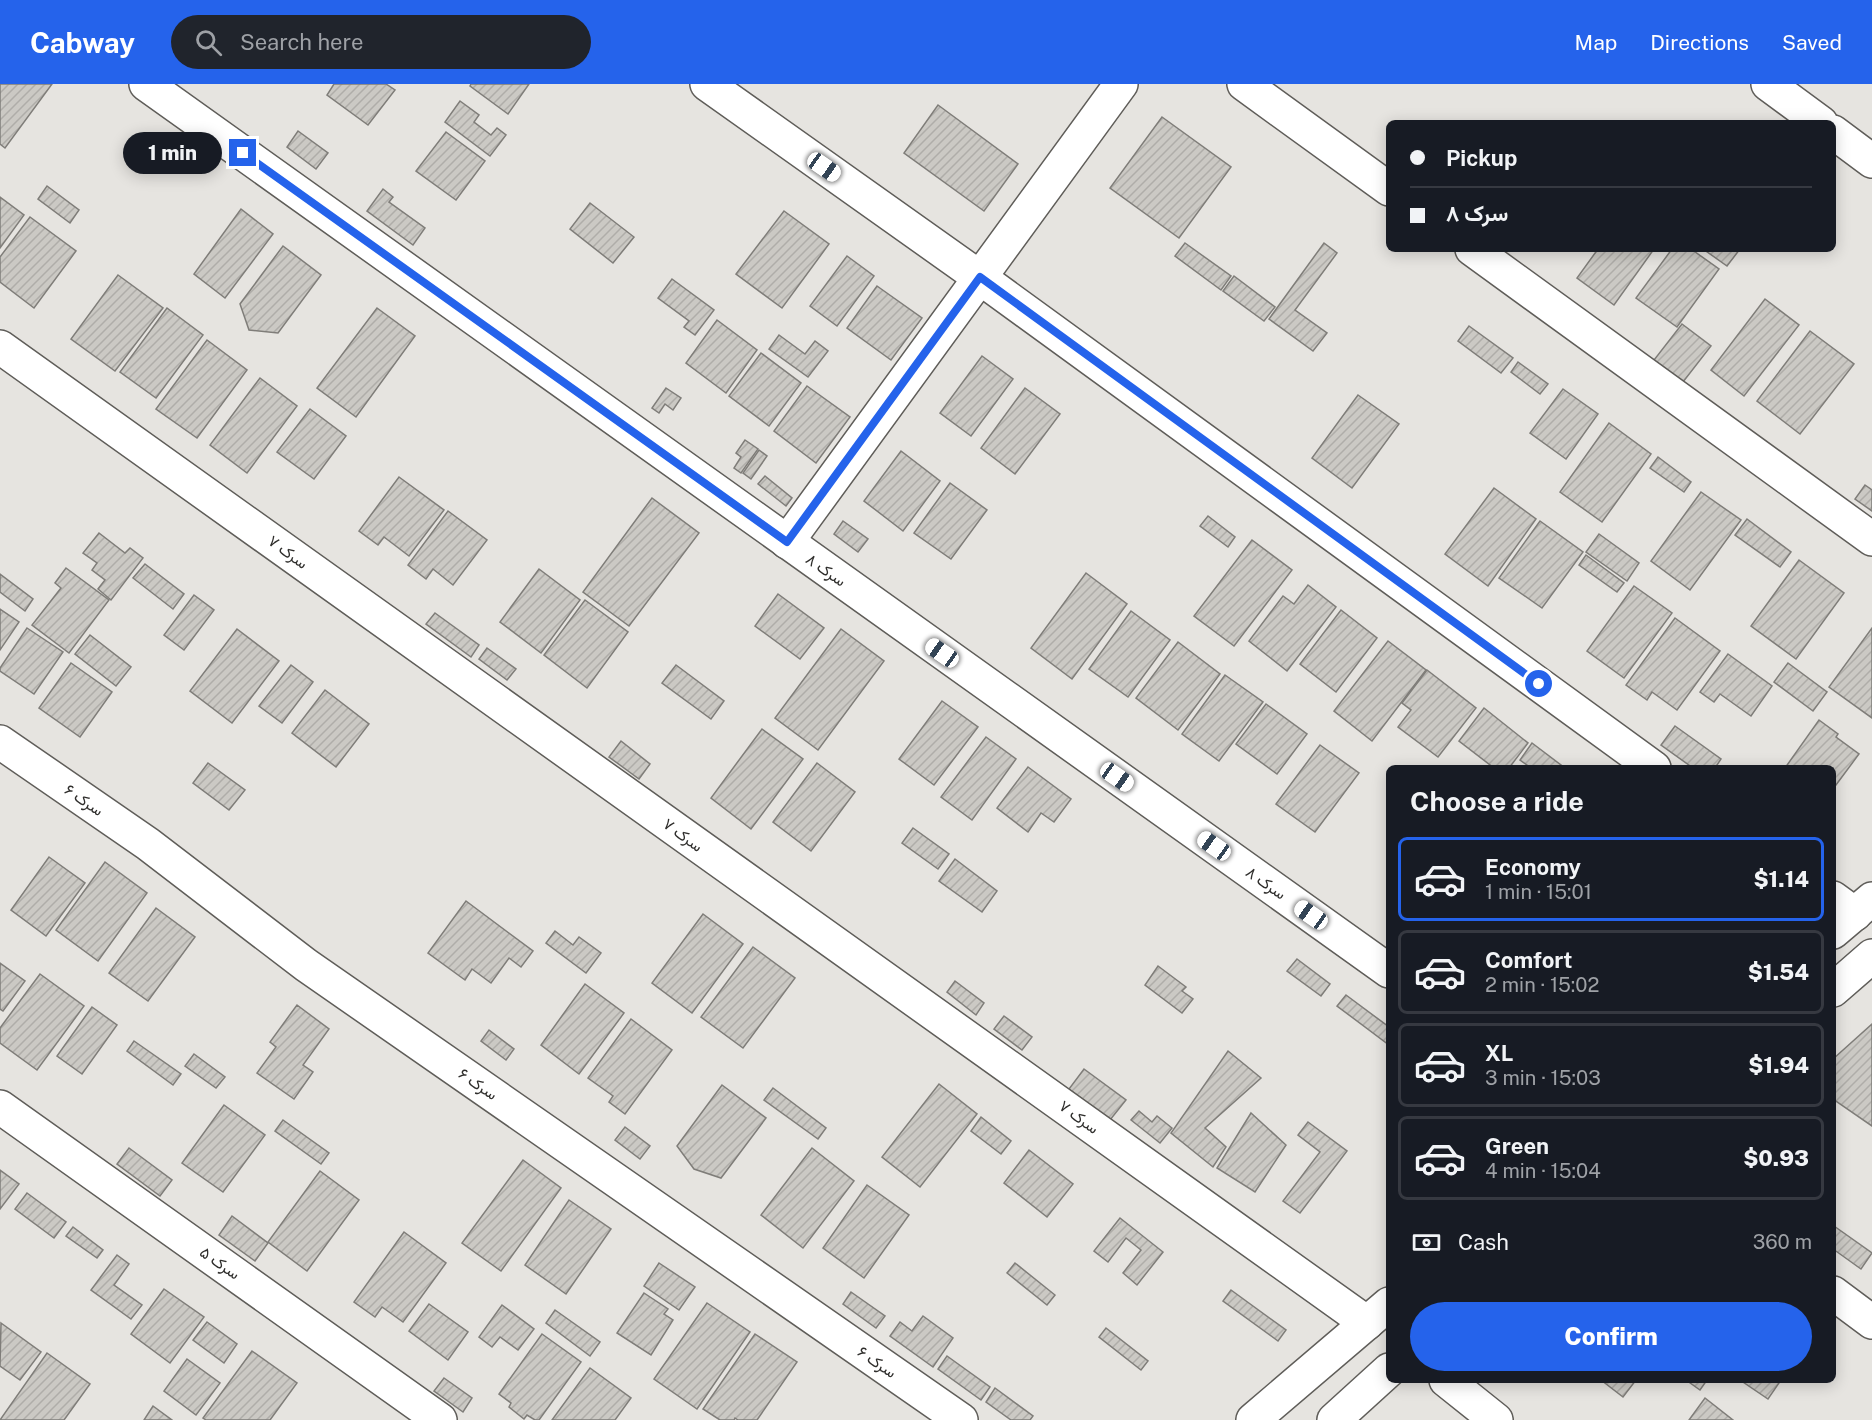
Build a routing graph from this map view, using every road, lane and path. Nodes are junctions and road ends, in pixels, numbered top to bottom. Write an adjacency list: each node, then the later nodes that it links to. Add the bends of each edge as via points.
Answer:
1 (146, 84): 14 (street, سرک ۸)
2 (707, 84): 11 (street)
3 (1120, 84): 11 (street)
4 (1244, 84): 9 (street)
5 (1768, 84): 6 (street)
6 (1817, 120)
7 (1836, 134): 8 (street)
8 (1872, 161)
9 (1386, 187)
10 (1476, 252): 13 (street)
11 (980, 277): 14 (street); 16 (street)
12 (0, 347): 22 (street, سرک ۷)
13 (1872, 539)
14 (787, 542): 18 (street, سرک ۸)
15 (0, 742): 27 (street, سرک ۶, via 148,844 306,965)
16 (1650, 765)
17 (1872, 956): 19 (street)
18 (1386, 969)
19 (1836, 987)
20 (0, 1107): 26 (street, سرک ۵)
21 (1836, 1295): 23 (street)
22 (1378, 1314): 28 (street)
23 (1872, 1322)
24 (1386, 1373): 29 (street)
25 (1450, 1383): 30 (street)
26 (440, 1420)
27 (961, 1420)
28 (1253, 1420)
29 (1334, 1420)
30 (1496, 1420)

